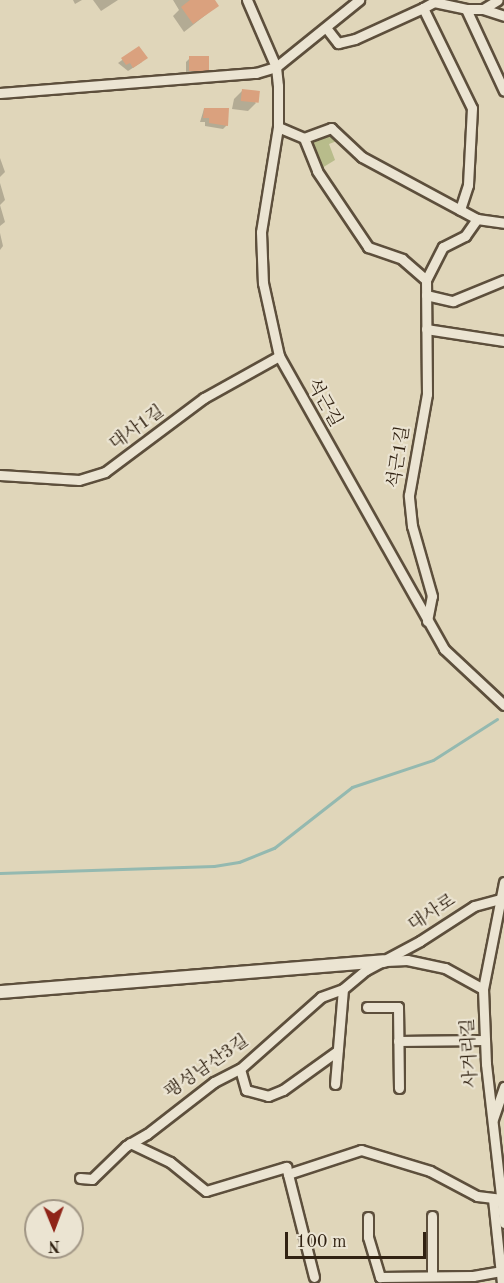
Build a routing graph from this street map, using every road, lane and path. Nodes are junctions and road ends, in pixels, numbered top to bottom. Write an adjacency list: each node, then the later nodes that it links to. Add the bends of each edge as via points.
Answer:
1 (247, 0): 9 (street, 석근길)
2 (359, 0): 8 (street)
3 (498, 0): 6 (street)
4 (423, 8): 5 (street, via 434,2); 8 (street, via 356,39 338,43); 14 (street, via 472,108 468,185)
5 (466, 9): 6 (street); 10 (street)
6 (483, 9): 7 (street)
7 (504, 16)
8 (327, 29): 9 (street)
9 (276, 67): 11 (street, via 256,73); 12 (street, 석근길)
10 (504, 91)
11 (0, 93)
12 (278, 127): 13 (street); 22 (street, 석근길, via 261,232 264,283)
13 (304, 138): 14 (street, via 331,128 362,157); 17 (street, via 317,171 368,248 402,259)
14 (460, 210): 15 (street)
15 (477, 219): 16 (street); 17 (street, 석근1길, via 465,236 443,247)
16 (503, 220)
17 (426, 280): 19 (street, 석근1길)
18 (504, 280): 19 (street, via 453,301)
19 (426, 295): 20 (street, 석근1길)
20 (426, 330): 21 (street); 24 (street, 석근1길, via 427,394 409,495 412,526 432,596)
21 (504, 341)
22 (279, 356): 23 (street, 대사1길, via 204,398 105,472 79,480); 24 (street, 석근길)
23 (0, 474)
24 (427, 621): 25 (street, 석근길, via 444,649)
25 (504, 705)
26 (504, 882): 27 (street, 사거리길)
27 (500, 899): 28 (street, 대사로, via 474,906); 29 (street, 사거리길)
28 (384, 961): 29 (street, via 407,960 445,968); 30 (street, 팽성남산3길); 31 (street)
29 (483, 988): 33 (street, 사거리길)
30 (343, 989): 35 (street); 36 (street, 팽성남산3길, via 321,997)
31 (0, 992)
32 (367, 1007): 34 (street, via 398,1007)
33 (485, 1040): 34 (street); 40 (street, 사거리길)
34 (398, 1041): 39 (street)
35 (337, 1051): 36 (street, via 283,1090 268,1096 246,1089); 37 (street)
36 (240, 1069): 41 (street, 팽성남산3길, via 214,1082)
37 (335, 1084)
38 (504, 1087): 40 (street)
39 (399, 1088)
40 (493, 1121): 44 (street, 사거리길)
41 (130, 1143): 42 (street, via 170,1162 206,1191 286,1167); 43 (street, 팽성남산3길, via 92,1179)
42 (288, 1174): 44 (street, via 361,1150 430,1171); 50 (street)
43 (80, 1178)
44 (497, 1199): 47 (street, 사거리길); 48 (street)
45 (432, 1216): 49 (street)
46 (368, 1217): 51 (street, via 368,1237 380,1277)
47 (504, 1222)
48 (501, 1271): 49 (street); 52 (street)
49 (432, 1276): 51 (street)
50 (314, 1277)
51 (414, 1280)
52 (502, 1283)

